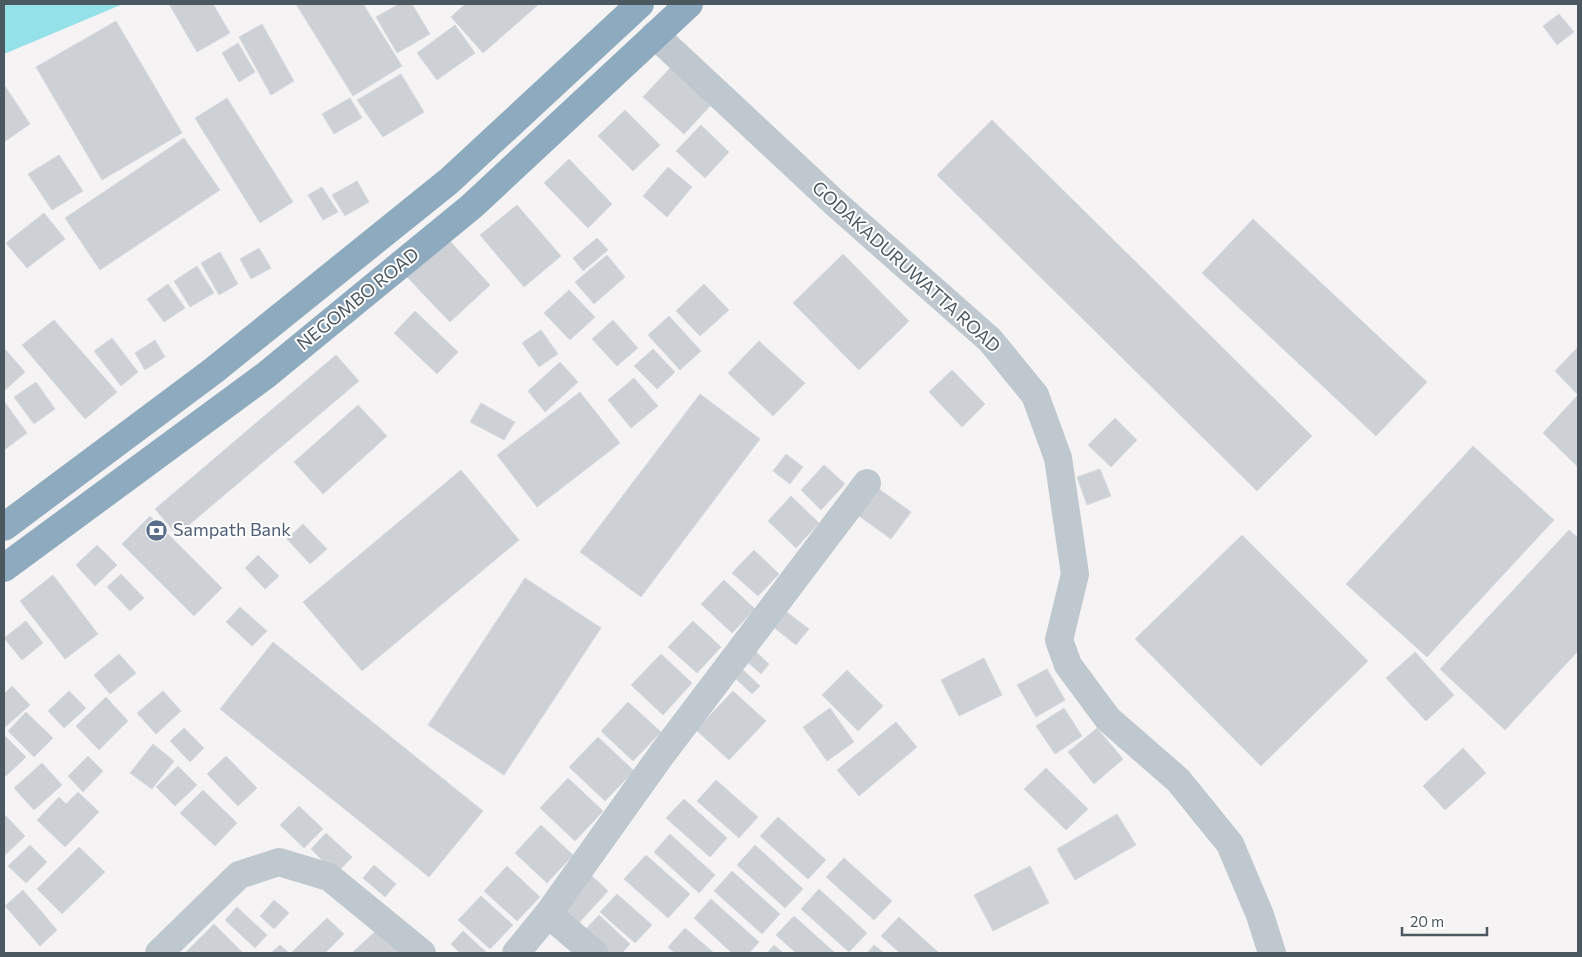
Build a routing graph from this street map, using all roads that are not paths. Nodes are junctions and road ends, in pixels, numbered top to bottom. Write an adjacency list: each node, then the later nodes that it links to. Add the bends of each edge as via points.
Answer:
1 (640, 4): 5 (highway, NEGOMBO ROAD, via 448,181 213,370)
2 (690, 4): 3 (highway, NEGOMBO ROAD)
3 (656, 35): 6 (highway, NEGOMBO ROAD, via 472,206 266,375); 12 (street, GODAKADURUWATTA ROAD, via 836,204 990,340 1036,395 1058,458 1074,574 1059,640 1068,665 1108,719 1178,780 1230,844)
4 (867, 483): 7 (street, via 662,754)
5 (4, 527)
6 (4, 568)
7 (548, 914): 10 (street); 11 (street)
8 (159, 953): 9 (street, via 239,875 279,862 329,878)
9 (422, 953)
10 (516, 953)
11 (594, 953)
12 (1272, 953)

